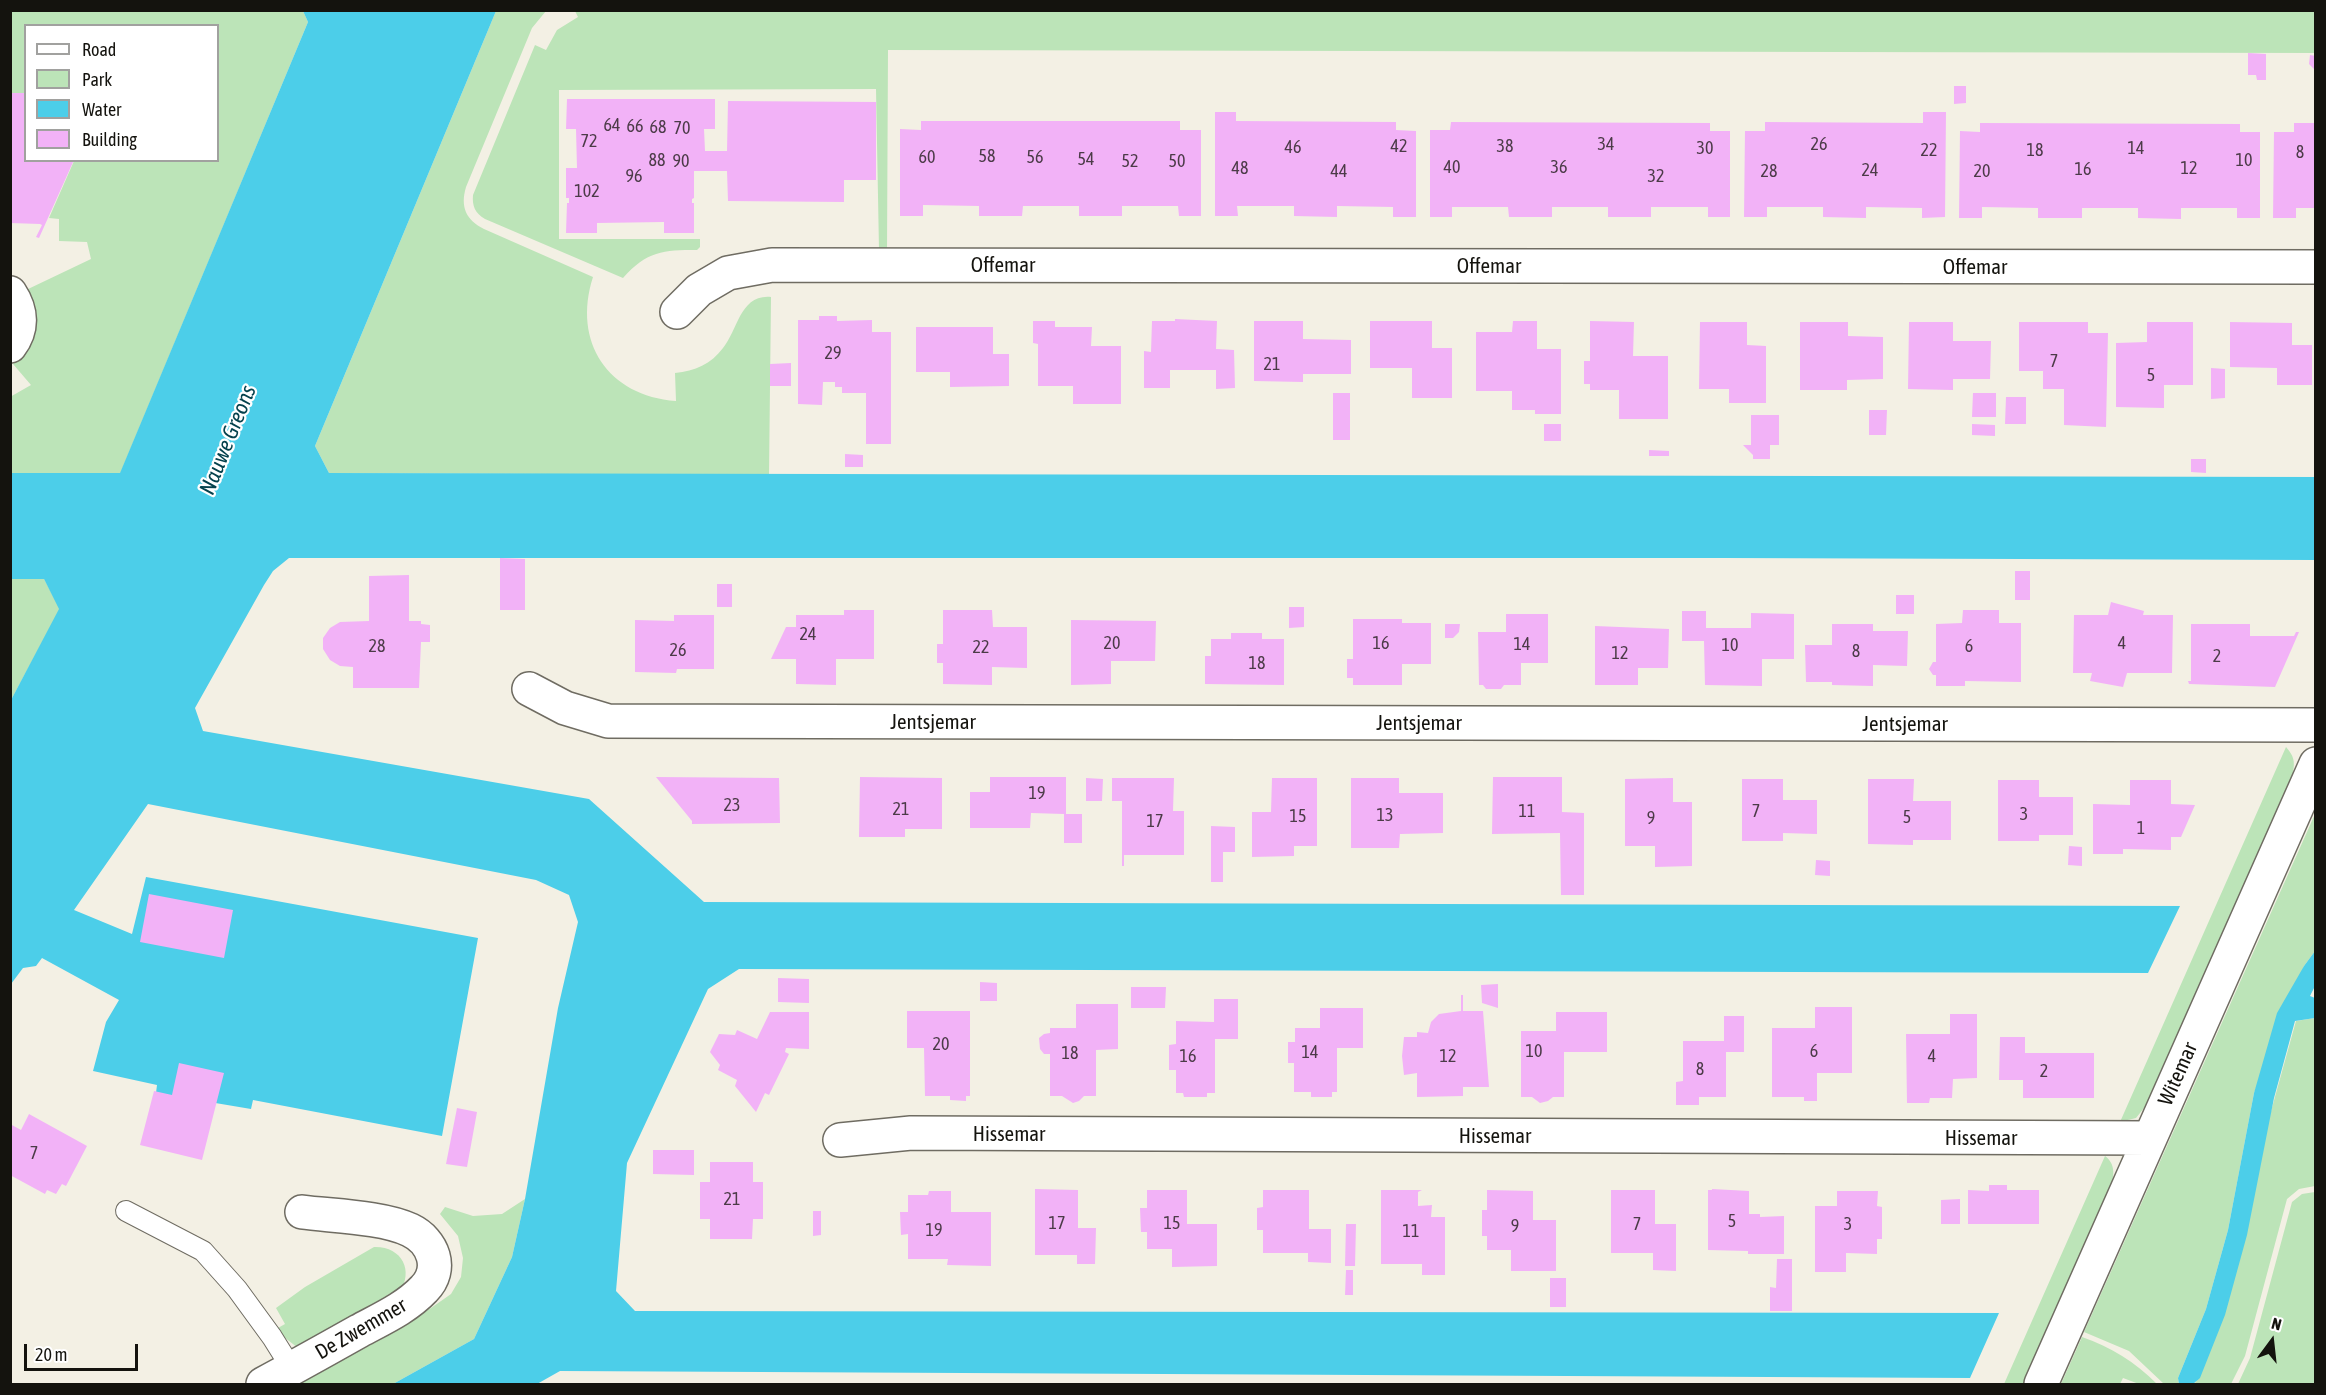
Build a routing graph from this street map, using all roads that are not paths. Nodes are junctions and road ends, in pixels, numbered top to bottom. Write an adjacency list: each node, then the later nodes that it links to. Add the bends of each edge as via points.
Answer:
1 (2316, 267): 3 (street, Offemar, via 772,265 728,273 699,290)
2 (10, 293): 4 (street, via 20,319)
3 (677, 312)
4 (10, 346)
5 (529, 689): 6 (street, Jentsjemar, via 565,708 608,721)
6 (2316, 725)
7 (2316, 764): 8 (street, Witemar)
8 (2150, 1138): 9 (street, Hissemar, via 911,1133); 14 (street, Witemar)
9 (840, 1140)
10 (126, 1210): 12 (lane, via 203,1251 237,1289)
11 (302, 1212): 12 (street, De Zwemmer, via 411,1230 427,1243 434,1255 435,1270 425,1289 402,1308)
12 (292, 1369): 13 (street, De Zwemmer)
13 (263, 1384)
14 (2041, 1384)

